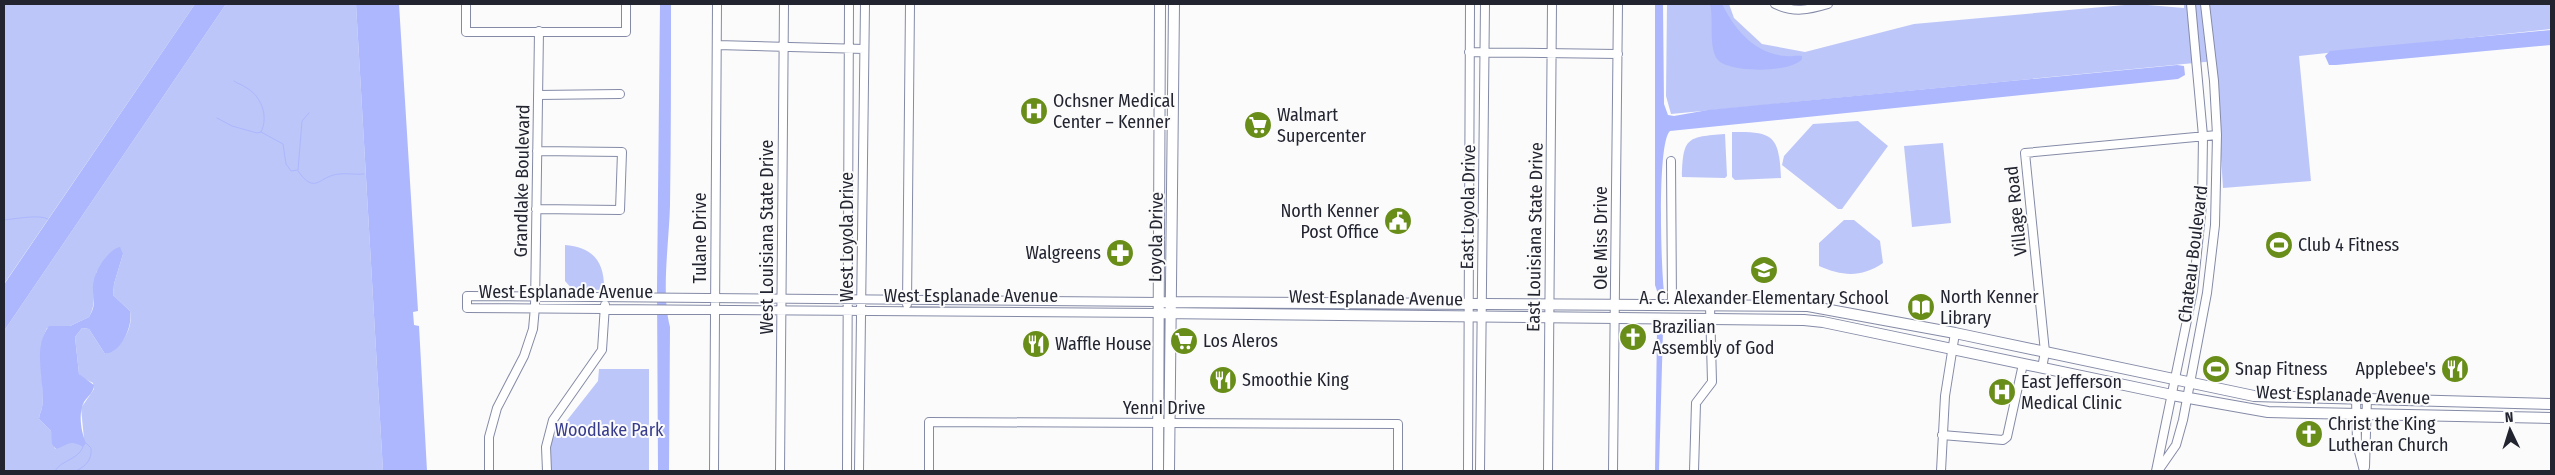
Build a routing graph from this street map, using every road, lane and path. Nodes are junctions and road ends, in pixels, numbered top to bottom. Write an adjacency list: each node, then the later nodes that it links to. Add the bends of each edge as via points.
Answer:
1 (466, 4): 18 (street, via 466,32)
2 (626, 4): 18 (street, via 626,32)
3 (717, 4): 19 (street, Tulane Drive)
4 (784, 4): 20 (street, West Louisiana State Drive)
5 (849, 4): 21 (street, West Loyola Drive)
6 (865, 4): 22 (street, West Loyola Drive)
7 (910, 4): 50 (street)
8 (1160, 4): 29 (main road, Loyola Drive)
9 (1174, 4): 30 (main road, Loyola Drive)
10 (1470, 4): 23 (street, East Loyola Drive)
11 (1485, 4): 24 (street, East Loyola Drive)
12 (1552, 4): 25 (street, East Louisiana State Drive)
13 (1618, 4): 26 (street, Ole Miss Drive)
14 (1775, 4): 15 (street, via 1798,11)
15 (1828, 4)
16 (2191, 4): 27 (street, Chateau Boulevard)
17 (2205, 4): 28 (street, Chateau Boulevard)
18 (539, 31): 32 (street, Grandlake Boulevard)
19 (717, 45): 20 (street); 46 (street, Tulane Drive)
20 (784, 48): 21 (street); 47 (street, West Louisiana State Drive)
21 (849, 49): 22 (street); 48 (street, West Loyola Drive)
22 (864, 49): 49 (street, West Loyola Drive)
23 (1469, 52): 24 (street); 55 (street, East Loyola Drive)
24 (1484, 52): 25 (street); 56 (street, East Loyola Drive)
25 (1552, 53): 26 (street); 57 (street, East Louisiana State Drive)
26 (1618, 54): 58 (street, Ole Miss Drive)
27 (2196, 56): 28 (street); 34 (street, Chateau Boulevard)
28 (2210, 56): 33 (street, Chateau Boulevard)
29 (1160, 60): 30 (main road); 64 (main road, Loyola Drive)
30 (1174, 60): 65 (main road, Loyola Drive)
31 (620, 94): 32 (street)
32 (538, 95): 35 (street, Grandlake Boulevard)
33 (2217, 135): 34 (street, Village Road); 38 (street, Chateau Boulevard)
34 (2203, 136): 37 (street, Chateau Boulevard); 89 (street, Village Road, via 2025,153)
35 (537, 151): 41 (street, Grandlake Boulevard); 41 (street, via 622,152 620,210)
36 (1671, 161): 59 (street)
37 (2203, 186): 38 (street); 39 (street, Chateau Boulevard)
38 (2217, 186): 40 (street, Chateau Boulevard)
39 (2202, 205): 40 (street); 42 (street, Chateau Boulevard)
40 (2216, 205): 43 (street, Chateau Boulevard)
41 (536, 209): 44 (street, Grandlake Boulevard)
42 (2193, 291): 43 (street); 98 (street, Chateau Boulevard)
43 (2206, 293): 100 (street, Chateau Boulevard)
44 (535, 296): 45 (street, West Esplanade Avenue); 63 (street, Grandlake Boulevard); 63 (street, West Esplanade Avenue, via 467,296 467,308)
45 (605, 296): 46 (street, West Esplanade Avenue); 66 (street)
46 (715, 297): 47 (street, West Esplanade Avenue); 67 (street, Tulane Drive)
47 (782, 297): 48 (street, West Esplanade Avenue); 68 (street, West Louisiana State Drive)
48 (847, 299): 49 (street, West Esplanade Avenue); 69 (street, West Loyola Drive)
49 (862, 299): 50 (street, West Esplanade Avenue); 70 (street, West Loyola Drive)
50 (908, 300): 64 (street, West Esplanade Avenue); 71 (street)
51 (1252, 302): 52 (main road, West Esplanade Avenue); 65 (main road, West Esplanade Avenue); 72 (main road)
52 (1308, 302): 53 (main road, West Esplanade Avenue); 73 (main road)
53 (1365, 302): 54 (main road, West Esplanade Avenue); 74 (main road)
54 (1426, 302): 55 (main road, West Esplanade Avenue); 75 (main road)
55 (1469, 303): 56 (main road, West Esplanade Avenue); 76 (street, East Loyola Drive)
56 (1482, 303): 57 (main road, West Esplanade Avenue); 77 (street, East Loyola Drive)
57 (1549, 304): 58 (main road, West Esplanade Avenue); 78 (street, East Louisiana State Drive)
58 (1616, 304): 59 (main road, West Esplanade Avenue); 79 (street, Ole Miss Drive)
59 (1672, 304): 62 (main road, West Esplanade Avenue)
60 (1736, 305): 61 (main road, West Esplanade Avenue); 62 (main road, West Esplanade Avenue); 81 (main road)
61 (1793, 305): 82 (main road); 83 (main road, West Esplanade Avenue, via 1822,307)
62 (1710, 306): 80 (street)
63 (535, 307): 66 (street, West Esplanade Avenue); 122 (street, Grandlake Boulevard, via 524,356 497,408 489,438)
64 (1159, 307): 65 (main road, West Esplanade Avenue); 71 (street, West Esplanade Avenue); 84 (main road, Loyola Drive)
65 (1171, 307): 72 (main road, West Esplanade Avenue); 85 (main road, Loyola Drive)
66 (606, 308): 67 (street, West Esplanade Avenue); 123 (street, via 602,350 554,420 546,447)
67 (716, 310): 68 (street, West Esplanade Avenue); 124 (street, Tulane Drive)
68 (782, 310): 69 (street, West Esplanade Avenue); 125 (street, West Louisiana State Drive)
69 (846, 311): 70 (street, West Esplanade Avenue); 126 (street, West Loyola Drive)
70 (862, 312): 71 (street, West Esplanade Avenue); 127 (street, West Loyola Drive)
71 (908, 312)
72 (1252, 314): 73 (main road, West Esplanade Avenue)
73 (1308, 314): 74 (main road, West Esplanade Avenue)
74 (1365, 314): 75 (main road, West Esplanade Avenue)
75 (1426, 314): 76 (main road, West Esplanade Avenue)
76 (1469, 315): 77 (main road, West Esplanade Avenue); 132 (street, East Loyola Drive)
77 (1482, 316): 78 (main road, West Esplanade Avenue); 133 (street, East Loyola Drive)
78 (1548, 316): 79 (main road, West Esplanade Avenue); 134 (street, East Louisiana State Drive)
79 (1615, 316): 80 (main road, West Esplanade Avenue); 135 (street, Ole Miss Drive)
80 (1711, 319): 81 (main road, West Esplanade Avenue); 136 (street, via 1713,375 1710,387 1696,403)
81 (1743, 320): 82 (main road, West Esplanade Avenue)
82 (1782, 320): 88 (main road, West Esplanade Avenue, via 1823,322)
83 (1955, 333): 86 (main road, West Esplanade Avenue); 88 (street)
84 (1159, 336): 85 (main road); 117 (main road, Loyola Drive)
85 (1171, 336): 118 (main road, Loyola Drive)
86 (1987, 340): 87 (main road, West Esplanade Avenue); 90 (main road, via 1994,346 1992,352)
87 (2013, 346): 89 (main road, West Esplanade Avenue); 91 (main road, via 2004,351 2004,356)
88 (1952, 349): 90 (main road, West Esplanade Avenue); 119 (street)
89 (2045, 352): 92 (main road, West Esplanade Avenue); 93 (street, Village Road)
90 (1982, 356): 91 (main road, West Esplanade Avenue)
91 (2018, 363): 93 (main road, West Esplanade Avenue); 119 (street, via 2008,437 2003,440)
92 (2104, 365): 94 (main road, West Esplanade Avenue); 95 (main road, via 2093,373)
93 (2042, 368): 95 (main road, West Esplanade Avenue)
94 (2124, 369): 96 (main road, West Esplanade Avenue); 97 (main road, via 2110,372)
95 (2068, 373): 97 (main road, West Esplanade Avenue)
96 (2146, 374): 98 (main road, West Esplanade Avenue); 99 (main road, via 2121,374)
97 (2103, 380): 99 (main road, West Esplanade Avenue)
98 (2176, 380): 100 (main road, West Esplanade Avenue); 101 (street, Chateau Boulevard)
99 (2116, 382): 101 (main road, West Esplanade Avenue)
100 (2188, 382): 102 (main road, West Esplanade Avenue); 106 (street, Chateau Boulevard)
101 (2172, 395): 106 (main road, West Esplanade Avenue); 120 (street, Chateau Boulevard)
102 (2254, 396): 103 (main road, West Esplanade Avenue); 109 (main road, via 2246,404)
103 (2296, 397): 104 (main road, West Esplanade Avenue); 111 (main road, via 2265,402)
104 (2314, 397): 105 (main road, West Esplanade Avenue); 112 (main road, via 2308,407)
105 (2356, 397): 107 (main road, West Esplanade Avenue); 113 (street)
106 (2186, 398): 109 (main road, West Esplanade Avenue); 121 (street, Chateau Boulevard)
107 (2367, 398): 108 (main road, West Esplanade Avenue); 113 (street)
108 (2464, 401): 110 (main road, West Esplanade Avenue); 114 (main road)
109 (2225, 404): 111 (main road, West Esplanade Avenue)
110 (2548, 404): 115 (main road, via 2511,406 2506,410)
111 (2261, 410): 112 (main road, West Esplanade Avenue)
112 (2279, 412): 113 (main road, West Esplanade Avenue)
113 (2362, 414): 114 (main road, West Esplanade Avenue); 139 (street, via 2357,444)
114 (2464, 416): 115 (main road, West Esplanade Avenue)
115 (2507, 417): 116 (main road, West Esplanade Avenue)
116 (2551, 418)
117 (1159, 423): 118 (street, Yenni Drive); 128 (street, Yenni Drive, via 929,422); 129 (main road, Loyola Drive)
118 (1170, 424): 130 (main road, Loyola Drive); 131 (street, Yenni Drive, via 1398,424)
119 (1942, 435): 137 (street)
120 (2161, 442): 121 (street); 138 (street, Chateau Boulevard)
121 (2176, 445): 138 (street, Chateau Boulevard)
122 (489, 471)
123 (547, 471)
124 (714, 471)
125 (780, 471)
126 (846, 471)
127 (859, 471)
128 (929, 471)
129 (1158, 471)
130 (1169, 471)
131 (1398, 471)
132 (1468, 471)
133 (1480, 471)
134 (1548, 471)
135 (1613, 471)
136 (1694, 471)
137 (1941, 471)
138 (2157, 471)
139 (2364, 471)

